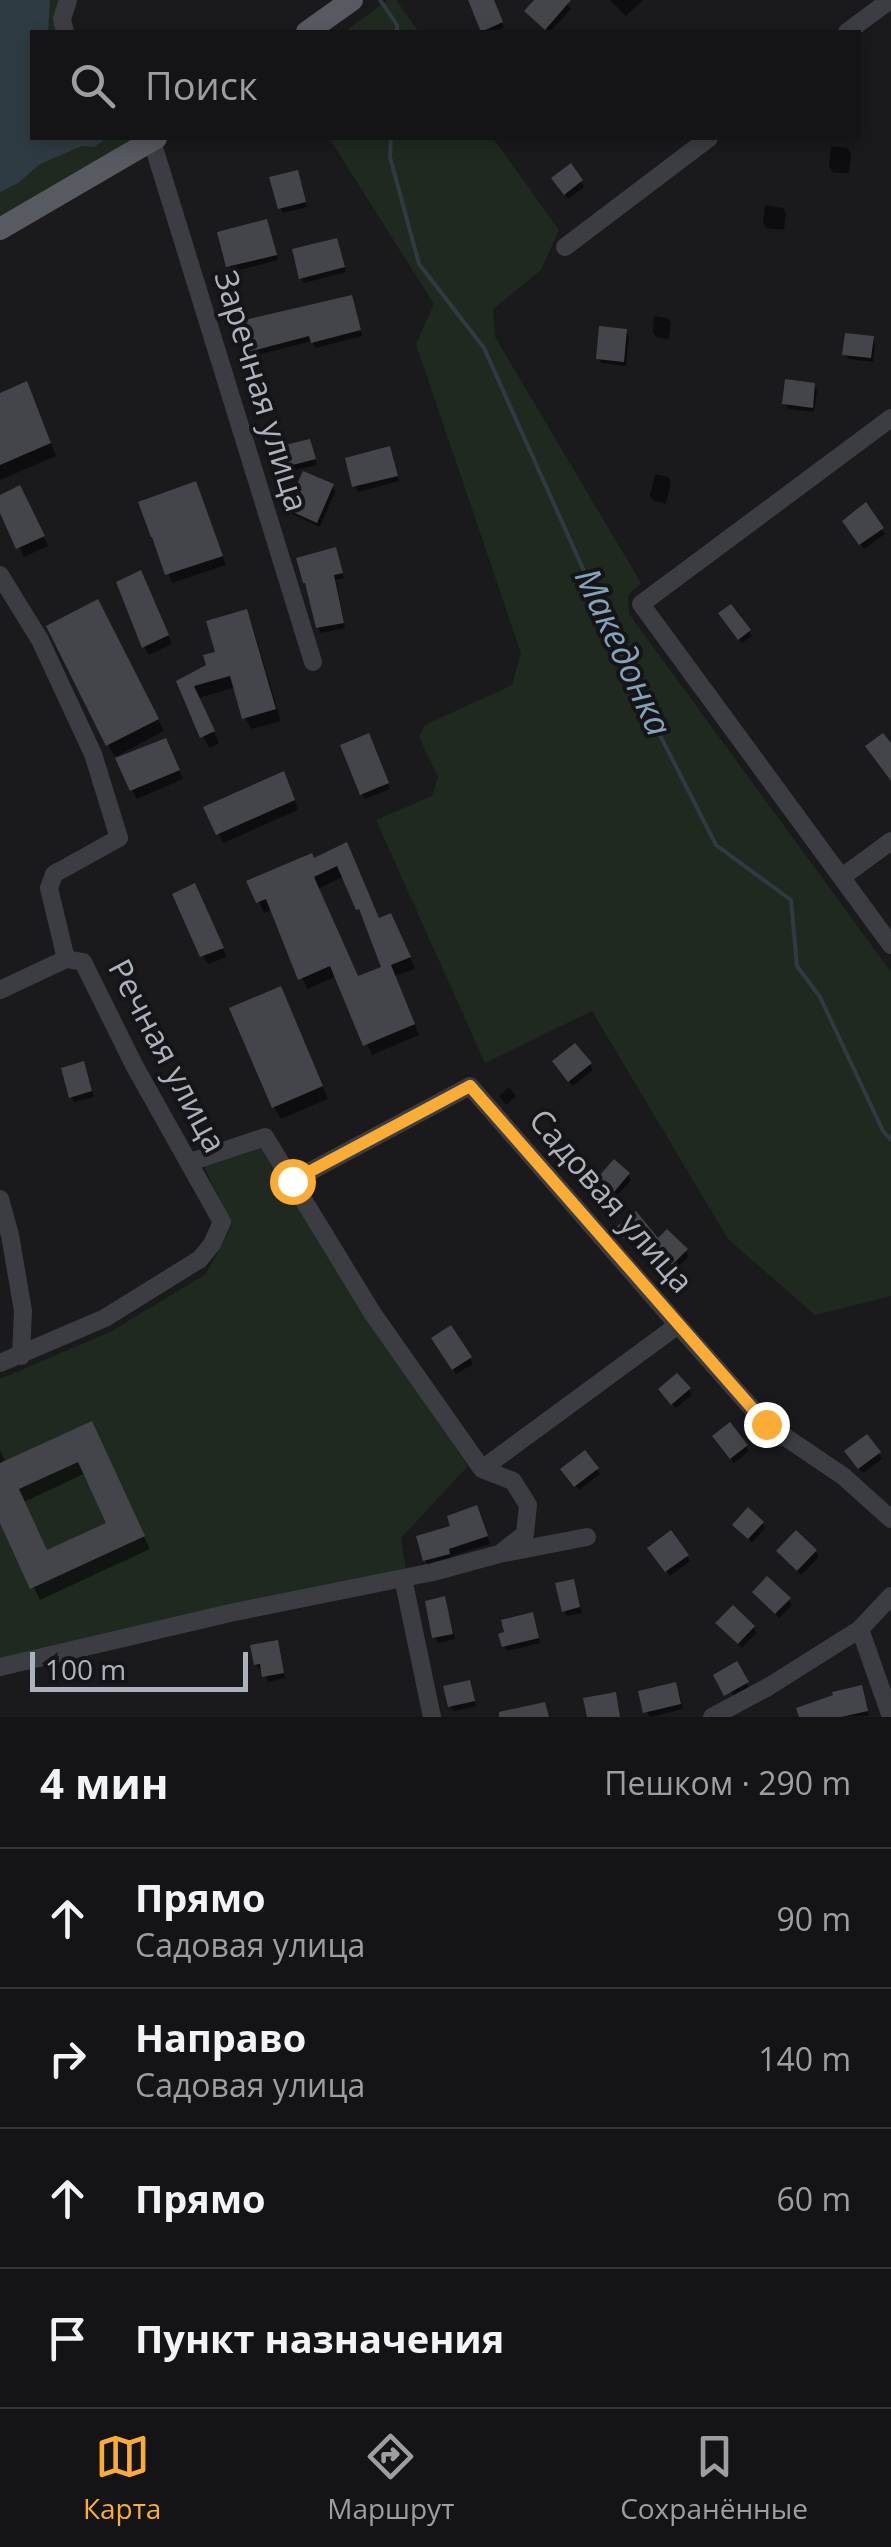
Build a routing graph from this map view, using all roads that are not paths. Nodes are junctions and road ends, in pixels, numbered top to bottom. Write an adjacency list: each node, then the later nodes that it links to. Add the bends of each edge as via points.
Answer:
1 (68, 0): 4 (street)
2 (352, 0): 5 (main road)
3 (890, 0): 6 (street)
4 (65, 30)
5 (310, 30)
6 (851, 30)
7 (150, 140): 10 (main road)
8 (154, 140): 14 (street, Заречная улица)
9 (706, 140): 11 (street)
10 (0, 230)
11 (565, 246)
12 (891, 418): 16 (street, via 641,604)
13 (0, 575): 18 (street, Речная улица, via 40,640 93,754 119,838 54,874 49,888)
14 (313, 662)
15 (891, 841): 16 (street)
16 (842, 878): 17 (street)
17 (891, 945)
18 (66, 959): 19 (street); 20 (street, Речная улица, via 83,962)
19 (0, 990)
20 (190, 1162): 21 (street, via 265,1137); 24 (street, Речная улица, via 222,1222 200,1258 105,1318)
21 (292, 1181): 23 (street, Садовая улица, via 470,1086); 26 (street)
22 (0, 1198): 24 (street, via 23,1310)
23 (678, 1324): 26 (street, Садовая улица); 27 (street, via 766,1424 843,1476)
24 (20, 1356): 25 (street)
25 (0, 1363)
26 (482, 1469): 29 (street, via 513,1481 528,1505 524,1534)
27 (891, 1519)
28 (587, 1537): 29 (street)
29 (499, 1554): 30 (street)
30 (403, 1578): 33 (street); 34 (street)
31 (891, 1596): 32 (street)
32 (860, 1629): 35 (street); 36 (street)
33 (0, 1667)
34 (432, 1717)
35 (712, 1717)
36 (891, 1717)

